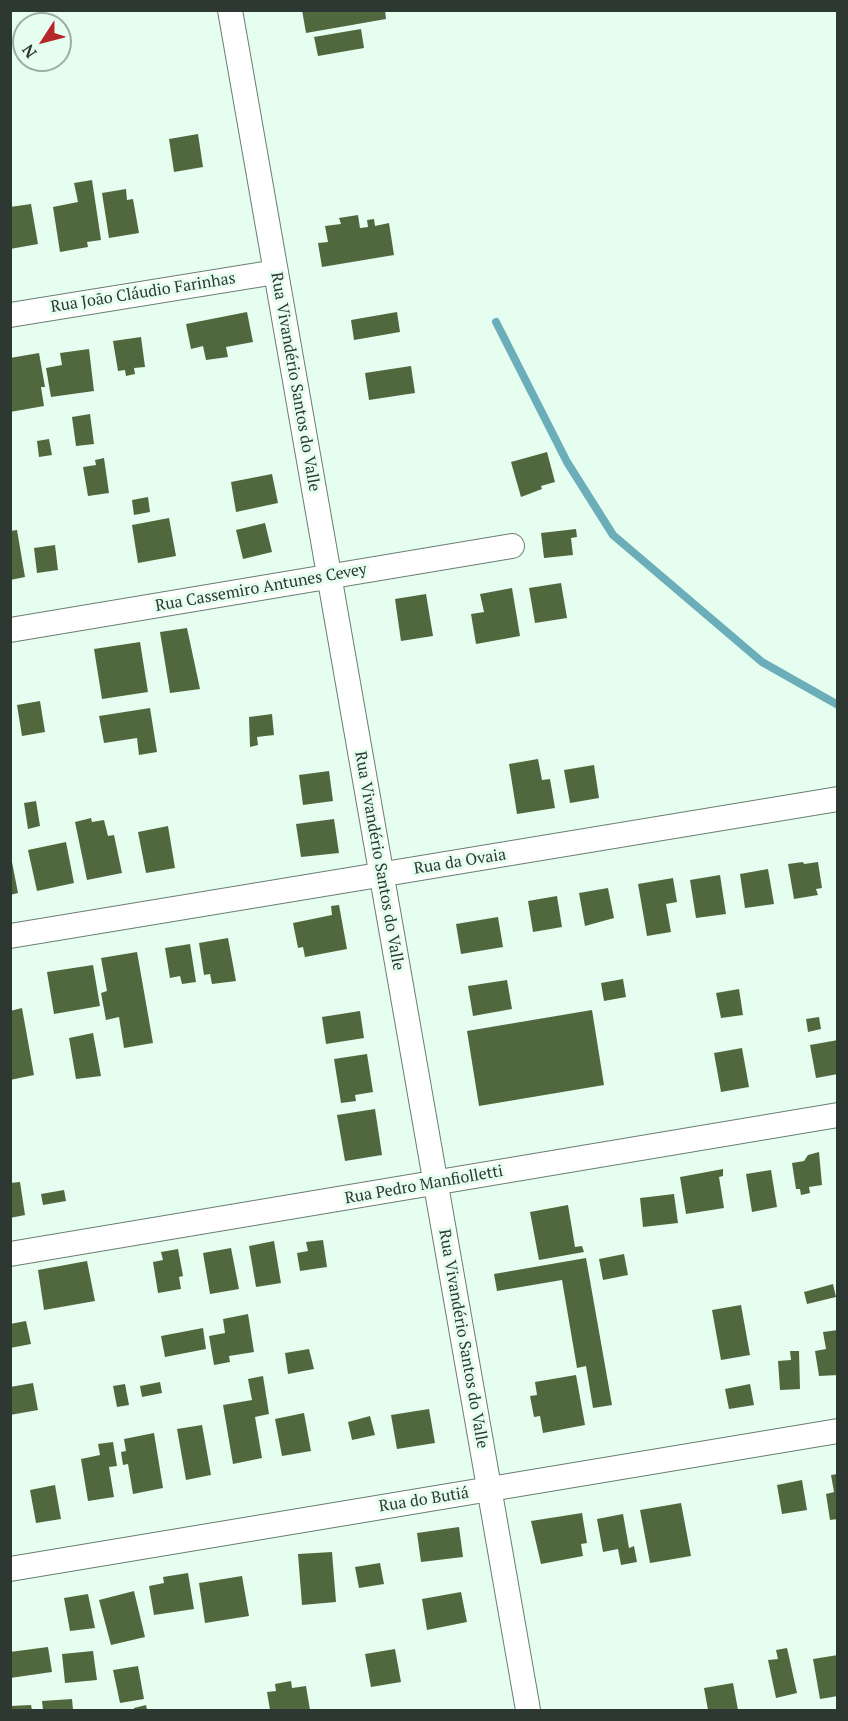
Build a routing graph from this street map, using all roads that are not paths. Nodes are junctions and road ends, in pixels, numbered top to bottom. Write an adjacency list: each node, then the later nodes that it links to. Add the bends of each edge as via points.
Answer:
1 (230, 10): 2 (street, Rua Vivandério Santos do Valle)
2 (276, 272): 3 (street, Rua João Cláudio Farinhas); 5 (street, Rua Vivandério Santos do Valle)
3 (10, 315)
4 (512, 546): 5 (street, Rua Cassemiro Antunes Cevey)
5 (329, 577): 6 (street, Rua Cassemiro Antunes Cevey); 8 (street, Rua Vivandério Santos do Valle)
6 (10, 630)
7 (837, 799): 8 (street, Rua da Ovaia)
8 (381, 875): 9 (street, Rua da Ovaia); 11 (street, Rua Vivandério Santos do Valle)
9 (10, 936)
10 (837, 1115): 11 (street, Rua Pedro Manfiolletti)
11 (435, 1183): 12 (street, Rua Pedro Manfiolletti); 14 (street, Rua Vivandério Santos do Valle)
12 (10, 1254)
13 (837, 1431): 14 (street, Rua do Butiá)
14 (489, 1489): 15 (street, Rua do Butiá); 16 (street, Rua Vivandério Santos do Valle)
15 (10, 1569)
16 (528, 1710)

